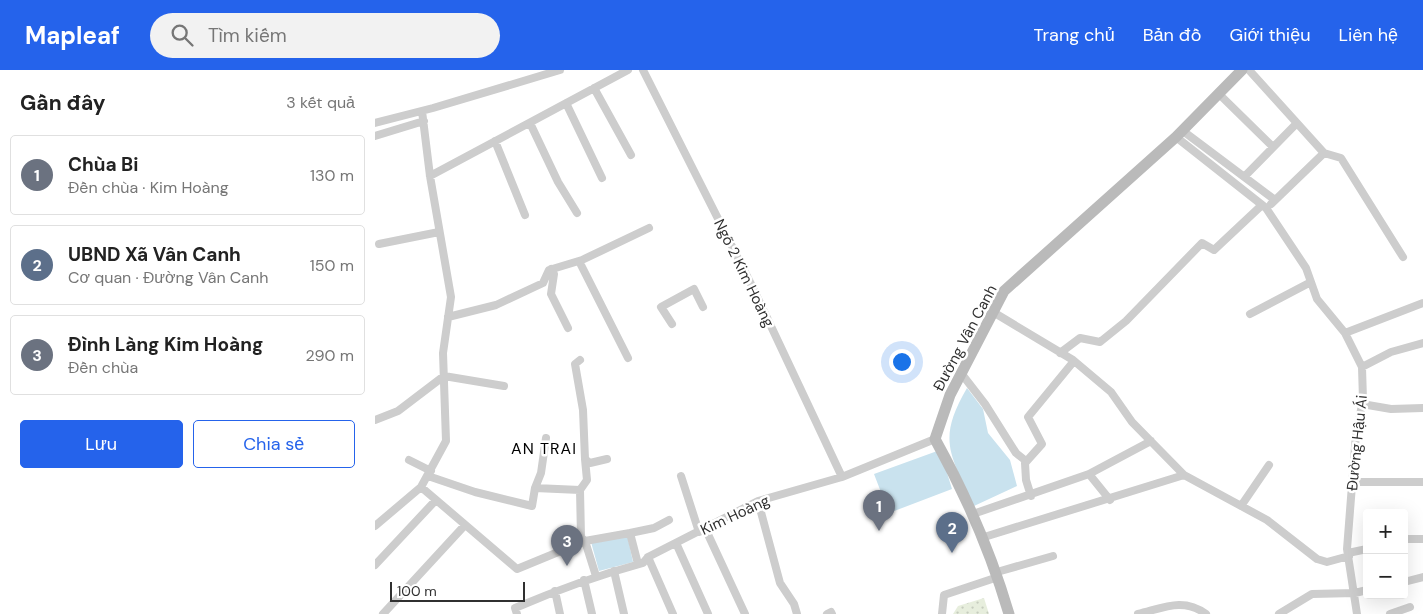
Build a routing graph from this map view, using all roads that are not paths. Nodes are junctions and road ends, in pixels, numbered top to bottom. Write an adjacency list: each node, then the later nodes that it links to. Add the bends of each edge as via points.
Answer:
1 (560, 70): 9 (street)
2 (628, 70): 6 (street)
3 (643, 70): 66 (street, Ngõ 2 Kim Hoàng, via 752,286)
4 (1242, 70): 7 (street, Đường Vân Canh)
5 (1249, 70): 13 (street)
6 (594, 88): 8 (street); 19 (street)
7 (1219, 94): 14 (street, Đường Vân Canh); 17 (street)
8 (566, 103): 12 (street); 22 (street)
9 (422, 111): 10 (street); 11 (street)
10 (424, 121): 15 (street); 20 (street)
11 (375, 123)
12 (530, 123): 16 (street); 25 (street)
13 (1297, 123): 17 (street); 18 (street)
14 (1179, 134): 21 (street); 24 (street, Đường Hậu Ái); 36 (street, Đường Vân Canh, via 1004,291)
15 (375, 136)
16 (495, 142): 20 (street); 26 (street)
17 (1272, 146): 21 (street)
18 (1324, 153): 23 (street); 30 (street, via 1341,158)
19 (631, 155)
20 (430, 176): 28 (street)
21 (1244, 177): 23 (street)
22 (602, 178)
23 (1275, 200): 24 (street)
24 (1264, 206): 33 (street, Đường Hậu Ái, via 1306,268); 43 (street, via 1213,250 1202,243 1126,321 1099,342 1081,338)
25 (577, 213)
26 (525, 215)
27 (649, 228): 31 (street)
28 (439, 232): 29 (street); 38 (street, via 451,297)
29 (379, 244)
30 (1403, 257)
31 (579, 261): 32 (street); 44 (street)
32 (551, 269): 38 (street, via 543,283 496,305); 40 (street, via 554,274 551,294)
33 (1311, 282): 37 (street); 41 (street, Đường Hậu Ái, via 1317,299)
34 (1423, 303): 41 (street)
35 (703, 307): 39 (street, via 694,289 661,307)
36 (993, 312): 43 (street); 48 (street, Đường Vân Canh)
37 (1250, 314)
38 (449, 317): 49 (street, via 443,353)
39 (672, 324)
40 (567, 328)
41 (1345, 333): 47 (street, Đường Hậu Ái)
42 (1423, 343): 47 (street, via 1391,352)
43 (1060, 353): 46 (street)
44 (628, 358)
45 (580, 360): 57 (street, via 575,364 583,410)
46 (1074, 361): 56 (street, via 1111,392 1132,422); 60 (street, via 1028,417 1042,444)
47 (1362, 367): 51 (street, Đường Hậu Ái)
48 (961, 373): 55 (street, Đường Vân Canh); 60 (street, via 1016,453)
49 (444, 376): 50 (street); 53 (street, via 398,411); 62 (street, via 446,441)
50 (505, 386)
51 (1362, 404): 52 (street, via 1391,409); 67 (street, Đường Hậu Ái)
52 (1423, 408)
53 (375, 420)
54 (546, 438): 70 (street, via 541,473)
55 (935, 439): 66 (street, Kim Hoàng); 77 (street)
56 (1151, 441): 63 (street); 65 (street)
57 (585, 459): 58 (street, via 590,463); 71 (street, via 587,480)
58 (607, 459)
59 (409, 460): 62 (street)
60 (1026, 461): 72 (street, via 1026,480)
61 (1269, 465): 76 (street)
62 (429, 473): 69 (street); 70 (street, via 475,492 532,506)
63 (1089, 474): 72 (street); 73 (street)
64 (681, 476): 81 (street)
65 (1184, 476): 73 (street); 76 (street)
66 (842, 477): 75 (street, Kim Hoàng)
67 (1353, 482): 68 (street); 89 (street, Đường Hậu Ái)
68 (1423, 482)
69 (421, 487): 74 (street); 80 (street)
70 (535, 488): 71 (street)
71 (580, 490): 86 (street, via 581,536)
72 (1031, 496): 77 (street)
73 (1110, 500): 83 (street)
74 (435, 501): 79 (street); 93 (street)
75 (758, 501): 81 (street, Kim Hoàng); 112 (street, via 780,582)
76 (1241, 506): 89 (street, via 1267,520 1317,559 1327,562)
77 (973, 514): 83 (street)
78 (669, 520): 82 (street, via 654,528)
79 (465, 524): 86 (street, via 517,569); 104 (street)
80 (375, 526)
81 (702, 530): 87 (street, Kim Hoàng); 111 (street)
82 (630, 532): 86 (street); 92 (street)
83 (981, 538): 95 (street)
84 (1408, 539): 85 (street)
85 (1423, 539)
86 (585, 541): 96 (street)
87 (676, 543): 91 (street, Kim Hoàng); 110 (street)
88 (1363, 551): 89 (street)
89 (1349, 554): 102 (street, Đường Hậu Ái)
90 (1053, 556): 95 (street)
91 (648, 557): 92 (street, Kim Hoàng); 109 (street)
92 (638, 564): 94 (street, Kim Hoàng)
93 (375, 565)
94 (614, 571): 96 (street, Kim Hoàng); 108 (street)
95 (997, 575): 115 (street, via 944,595); 116 (street)
96 (596, 576): 98 (street, Kim Hoàng)
97 (1423, 576): 99 (street)
98 (584, 580): 100 (street, Kim Hoàng); 107 (street)
99 (1408, 581)
100 (555, 591): 105 (street, Kim Hoàng, via 515,608); 106 (street)
101 (1363, 591): 102 (street)
102 (1355, 593): 119 (street, via 1313,594); 120 (street, Đường Hậu Ái)
103 (1410, 607): 121 (street)
104 (383, 614)
105 (517, 614)
106 (560, 614)
107 (592, 614)
108 (624, 614)
109 (673, 614)
110 (708, 614)
111 (745, 614)
112 (797, 614)
113 (827, 614): 114 (street)
114 (832, 614)
115 (942, 614)
116 (1009, 614)
117 (1138, 614): 118 (street, via 1181,603 1195,606)
118 (1206, 614)
119 (1279, 614)
120 (1357, 614)
121 (1390, 614)

